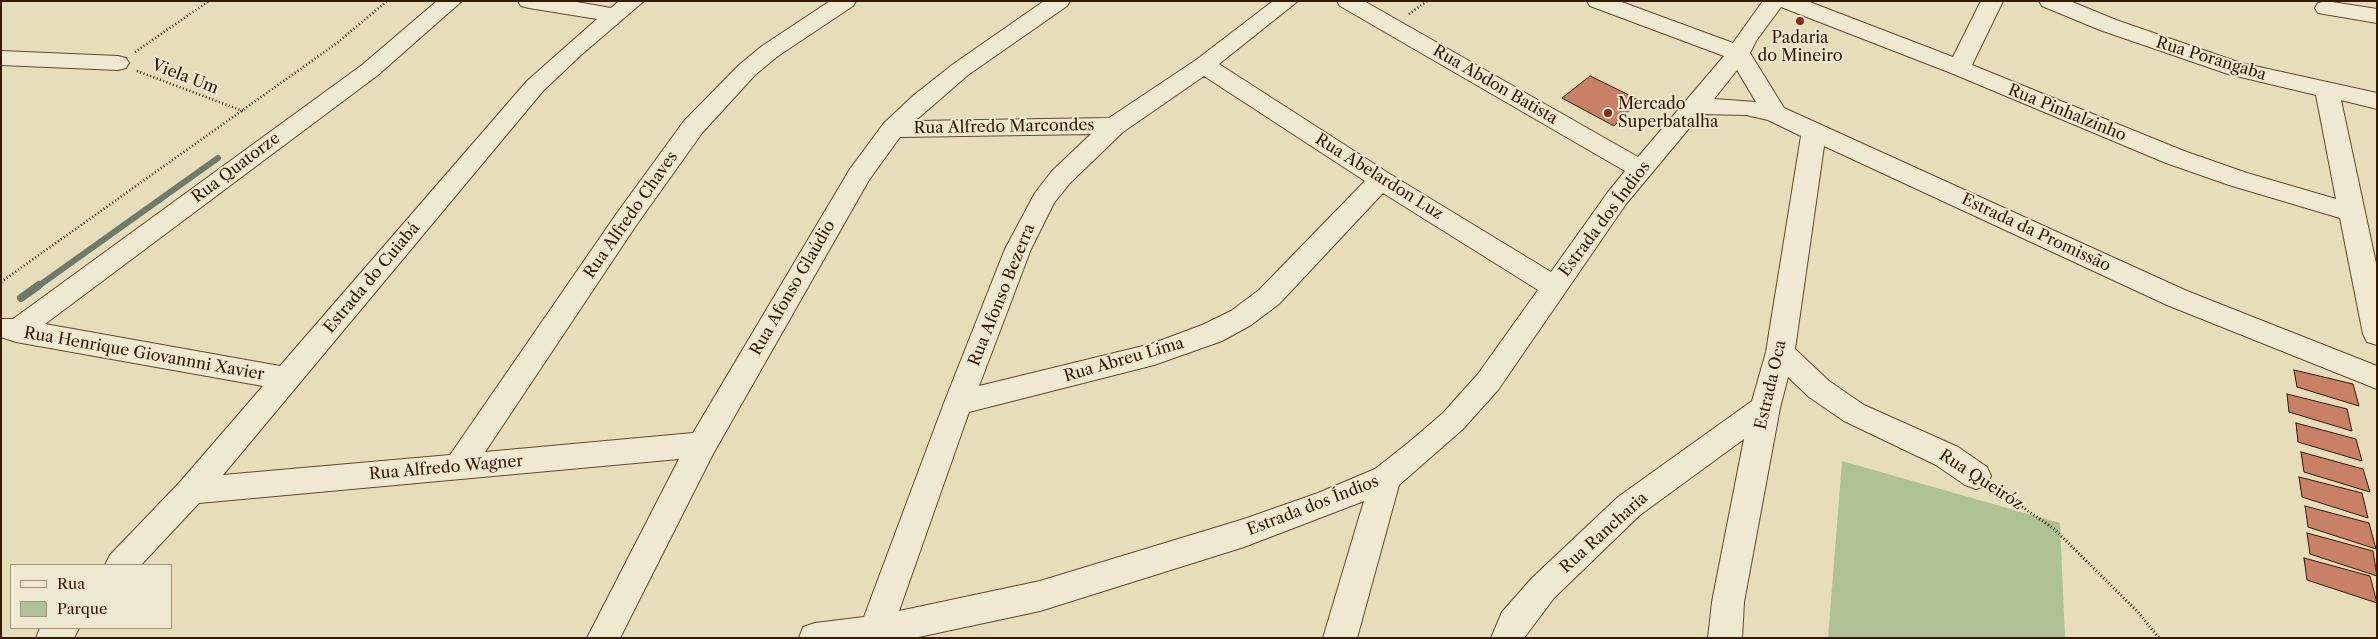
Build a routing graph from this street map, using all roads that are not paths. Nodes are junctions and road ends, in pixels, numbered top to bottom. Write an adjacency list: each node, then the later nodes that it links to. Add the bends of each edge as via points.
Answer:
1 (451, 1): 31 (street, Rua Quatorze, via 370,70)
2 (529, 1): 12 (street)
3 (845, 1): 39 (street, Rua Alfredo Chaves, via 747,70 693,128 626,220)
4 (1286, 1): 18 (street, Rua Afonso Bezerra)
5 (1348, 1): 27 (street, Rua Abdon Batista)
6 (1598, 1): 15 (street)
7 (1774, 1): 15 (street, Estrada dos Índios)
8 (1786, 1): 19 (street, Rua Pinhalzinho)
9 (1992, 1): 19 (street)
10 (2050, 1): 20 (street, Rua Porangaba, via 2181,52 2236,69)
11 (1056, 2): 25 (street, Rua Afonso Glaúdio, via 960,70 922,100)
12 (626, 6): 35 (street, Estrada do Cuiabá, via 535,86)
13 (2326, 8): 14 (street)
14 (2377, 16)
15 (1739, 53): 22 (street, Estrada dos Índios); 23 (street)
16 (1, 58): 17 (street)
17 (118, 63)
18 (1204, 65): 24 (street, Rua Afonso Bezerra); 28 (street, Rua Abelardon Luz)
19 (1959, 68): 29 (street, Rua Pinhalzinho, via 2175,157)
20 (2326, 90): 21 (street, Rua Porangaba); 29 (street)
21 (2377, 101)
22 (1693, 106): 23 (street, Estrada da Promissão, via 1746,107); 27 (street, Estrada dos Índios)
23 (1774, 114): 26 (street, Estrada da Promissão)
24 (1114, 126): 25 (street, Rua Alfredo Marcondes); 36 (street, Rua Afonso Bezerra, via 1062,178 1030,223)
25 (893, 129): 38 (street, Rua Afonso Glaúdio, via 859,175)
26 (1814, 132): 33 (street, Estrada Oca); 34 (street, Estrada da Promissão, via 2177,298)
27 (1642, 170): 30 (street, Estrada dos Índios, via 1617,198)
28 (1381, 180): 30 (street, Rua Abelardon Luz); 36 (street, Rua Abreu Lima, via 1269,297 1234,322 1154,354)
29 (2352, 212): 32 (street)
30 (1554, 287): 41 (street, Estrada dos Índios, via 1488,382 1439,433)
31 (9, 329): 35 (street, Rua Henrique Giovannni Xavier)
32 (2377, 334)
33 (1780, 352): 37 (street, Estrada Oca); 40 (street, Rua Queiróz, via 1819,389 1854,413 1947,456)
34 (2377, 378)
35 (287, 379): 42 (street, Estrada do Cuiabá)
36 (958, 403): 45 (street, Rua Afonso Bezerra)
37 (1765, 408): 50 (street, Rua Rancharia, via 1629,506 1543,588 1514,623); 51 (street, Estrada Oca, via 1728,602)
38 (702, 445): 39 (street, Rua Alfredo Wagner); 47 (street, Rua Afonso Glaúdio)
39 (459, 466): 42 (street, Rua Alfredo Wagner)
40 (1976, 476)
41 (1386, 478): 45 (street, Estrada dos Índios, via 1328,503 1040,596); 49 (street)
42 (191, 492): 43 (street, Estrada do Cuiabá)
43 (122, 564)
44 (61, 629): 46 (street)
45 (876, 631): 48 (street, Estrada dos Índios)
46 (52, 638)
47 (603, 638)
48 (815, 638)
49 (1340, 638)
50 (1507, 638)
51 (1725, 638)

